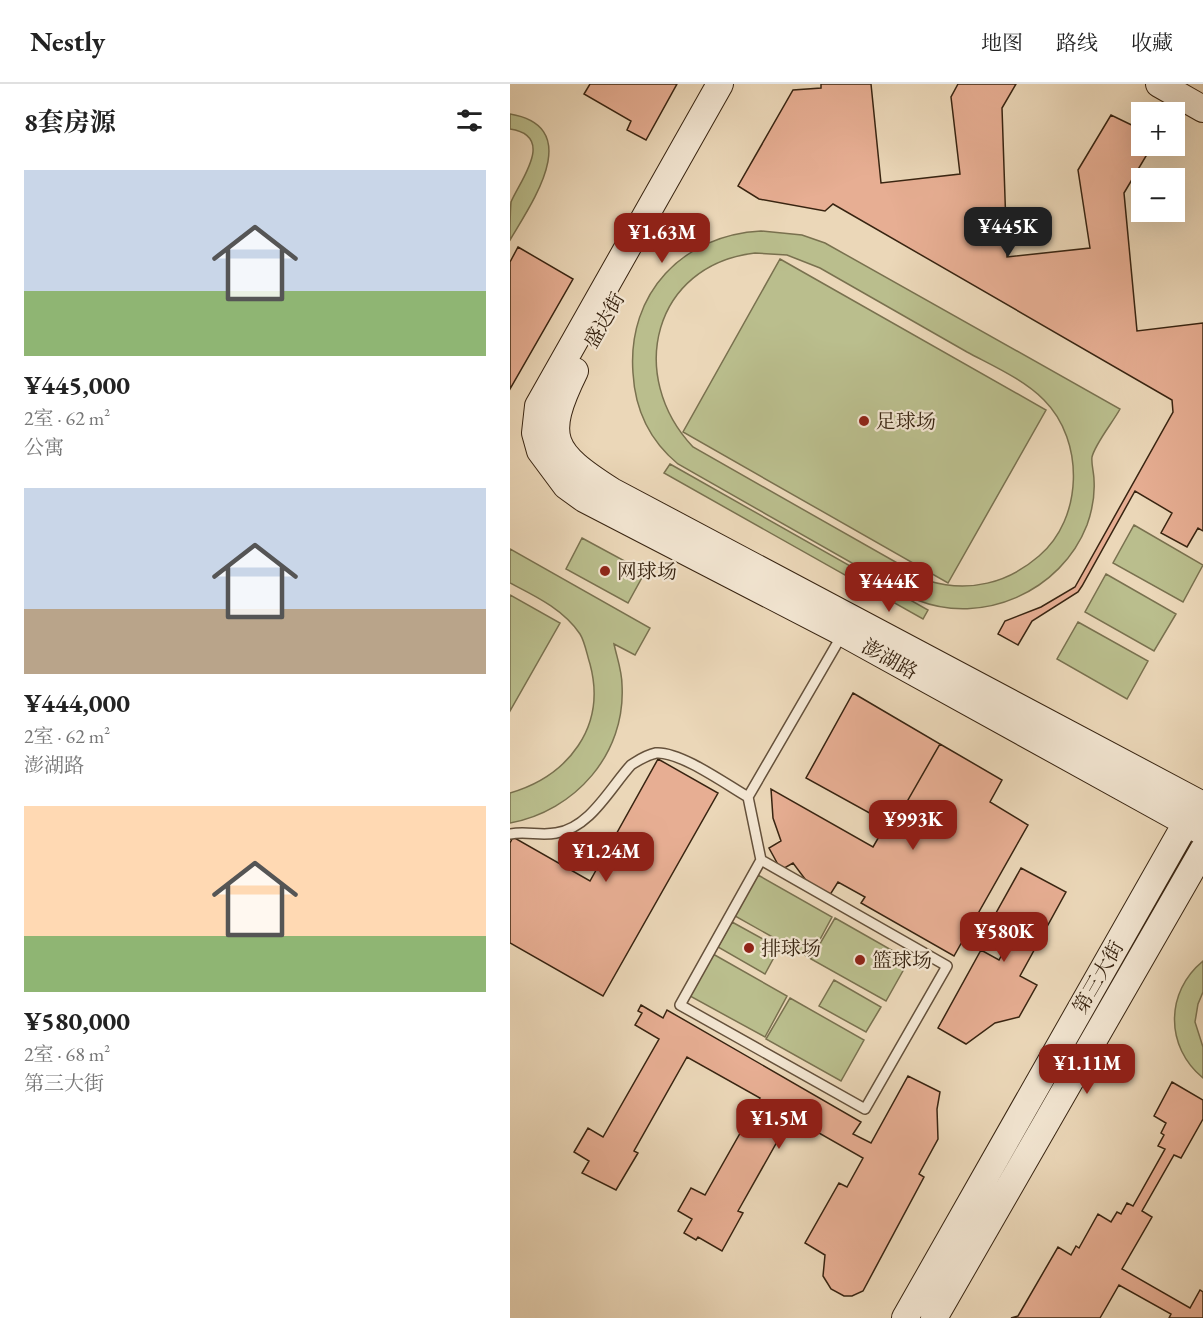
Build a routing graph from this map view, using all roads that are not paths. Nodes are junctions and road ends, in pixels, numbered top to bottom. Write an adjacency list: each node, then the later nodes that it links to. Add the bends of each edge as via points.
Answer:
1 (720, 84): 5 (street, 盛达街, via 543,398 535,419)
2 (738, 84): 5 (street, 盛达街, via 579,364)
3 (1159, 84): 4 (street)
4 (1203, 109)
5 (545, 434): 6 (street, 澎湖路, via 540,451 566,486 584,499); 8 (street, 澎湖路, via 575,466 612,491)
6 (843, 633): 7 (lane); 8 (street, 澎湖路)
7 (748, 797): 9 (lane, via 685,761 656,753 631,765 575,826 543,835 524,831); 11 (lane)
8 (1199, 811): 12 (street, 第三大街)
9 (510, 834)
10 (1203, 850): 13 (street, 第三大街)
11 (761, 860): 11 (lane, via 947,966 865,1109 680,1005)
12 (905, 1318)
13 (934, 1318)

